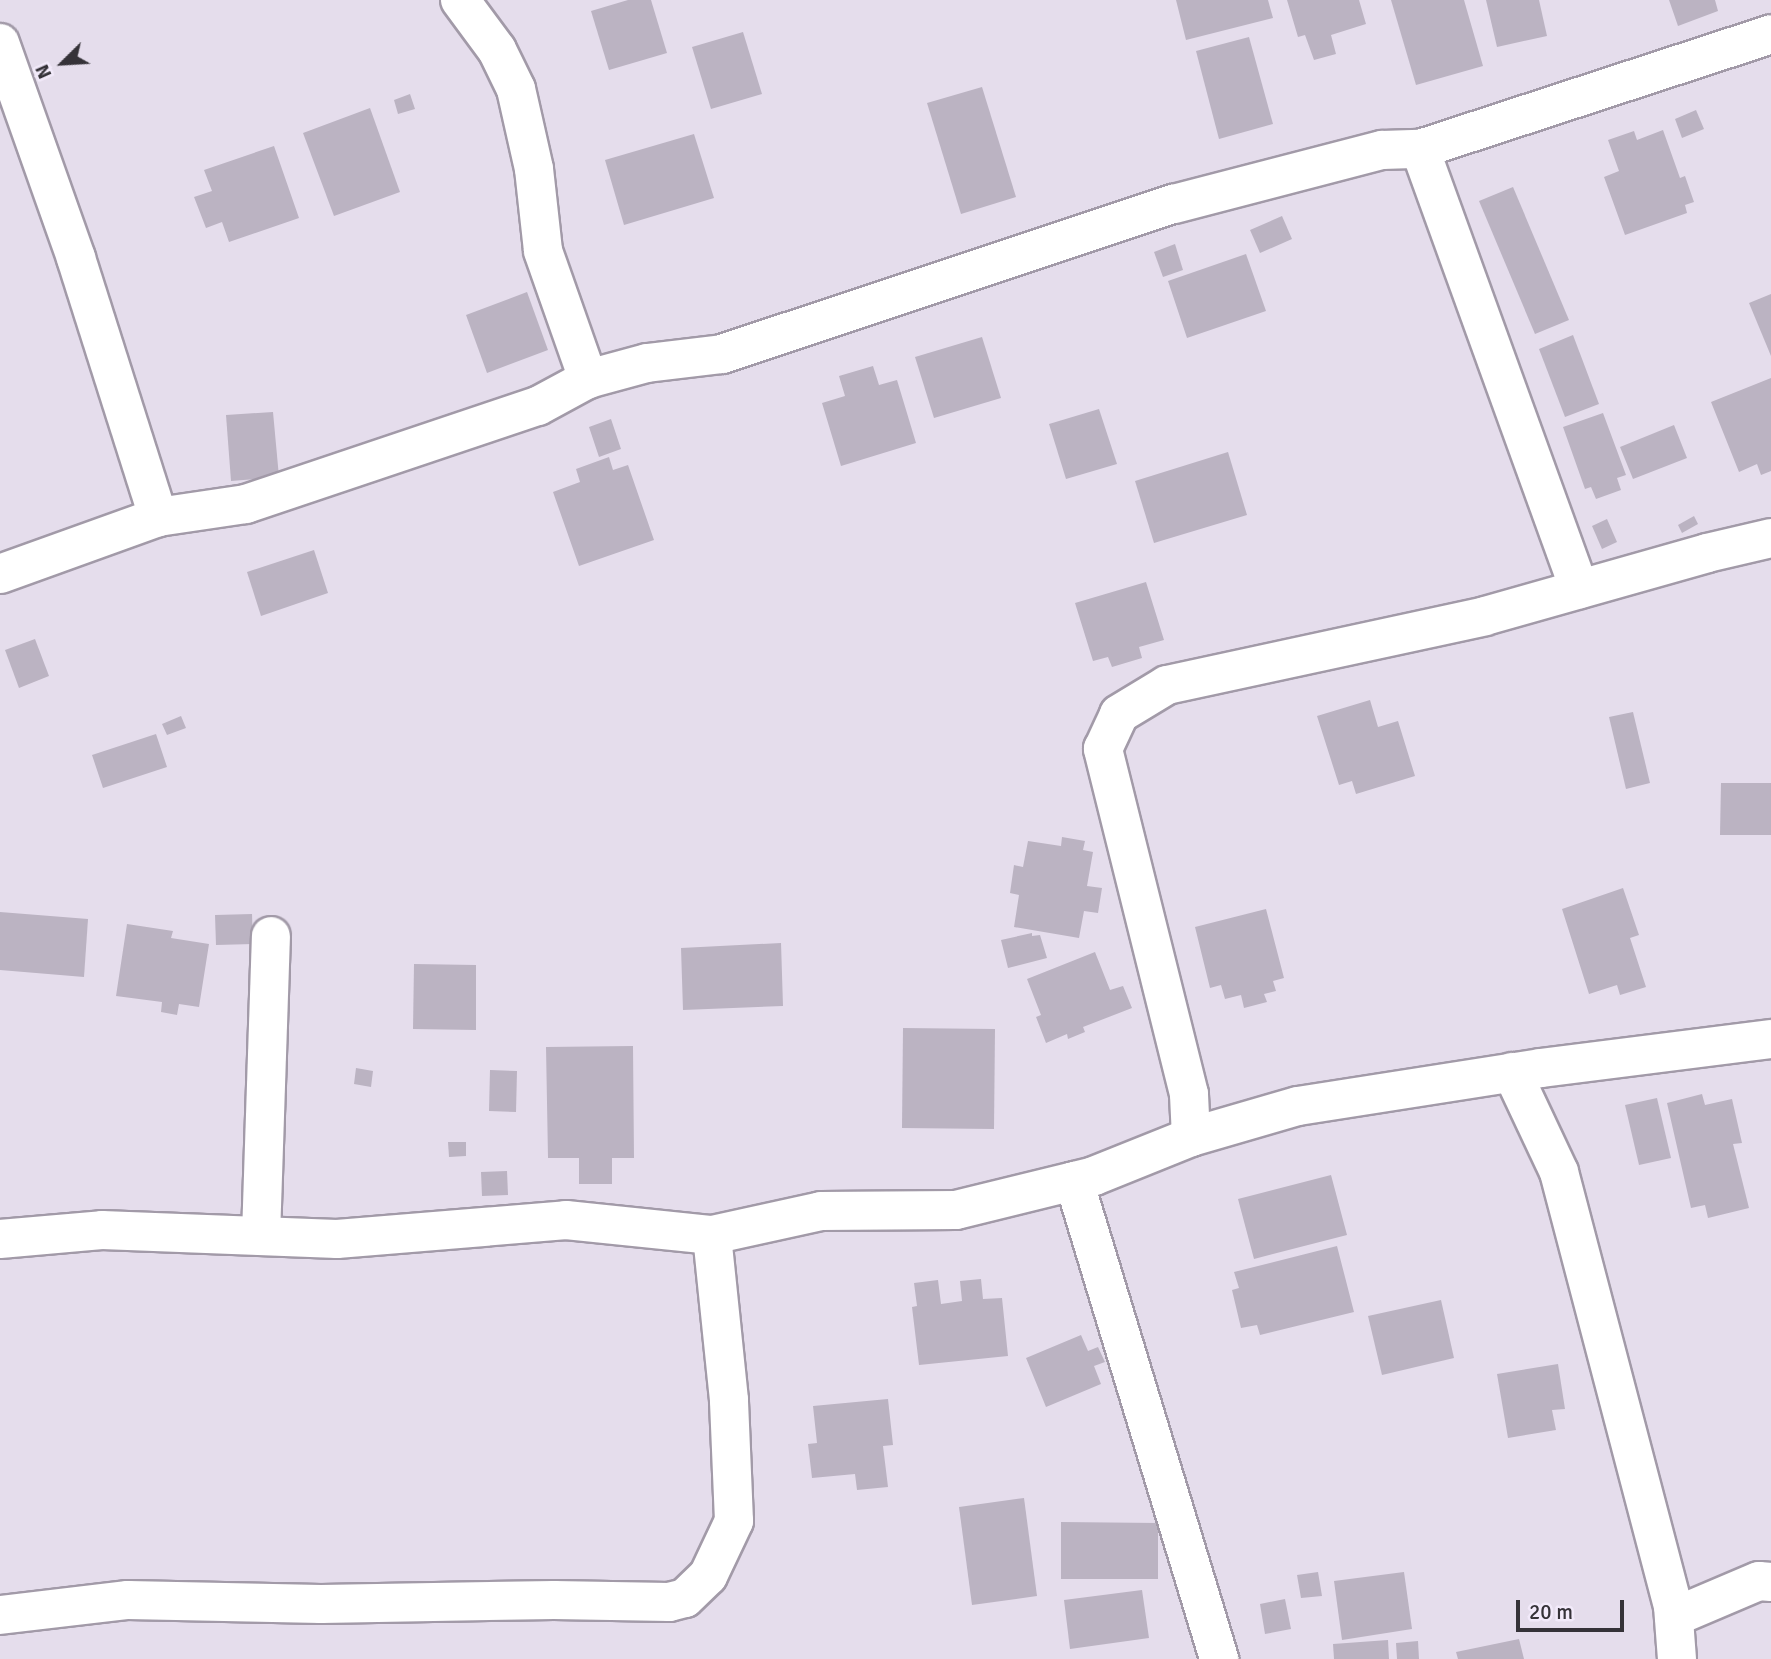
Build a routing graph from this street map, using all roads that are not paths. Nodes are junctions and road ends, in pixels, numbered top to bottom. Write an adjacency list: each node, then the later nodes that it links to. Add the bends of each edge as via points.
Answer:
1 (460, 0): 5 (street, via 497,50 516,89 534,169 543,251)
2 (1771, 34): 4 (street)
3 (0, 43): 6 (street, via 76,258)
4 (1420, 149): 5 (street, via 1382,150 1174,204 722,354 647,363); 9 (street)
5 (588, 379): 6 (street, via 538,406 246,504)
6 (158, 517): 8 (street)
7 (1771, 538): 9 (street)
8 (0, 574)
9 (1579, 589): 13 (street, via 1485,616 1167,685 1119,714 1103,749 1189,1094)
10 (271, 936): 16 (street)
11 (1771, 1038): 12 (street)
12 (1512, 1072): 13 (street, via 1298,1106); 20 (street, via 1559,1172)
13 (1191, 1137): 14 (street)
14 (1074, 1181): 15 (street, via 956,1210 821,1211); 21 (street)
15 (712, 1235): 16 (street, via 566,1220 337,1239); 19 (street, via 729,1400 734,1521 708,1576 685,1598 669,1602 321,1604 128,1600)
16 (261, 1236): 17 (street, via 102,1230)
17 (0, 1239)
18 (1771, 1583): 20 (street, via 1759,1581)
19 (0, 1615)
20 (1674, 1617): 22 (street)
21 (1219, 1659)
22 (1677, 1659)

